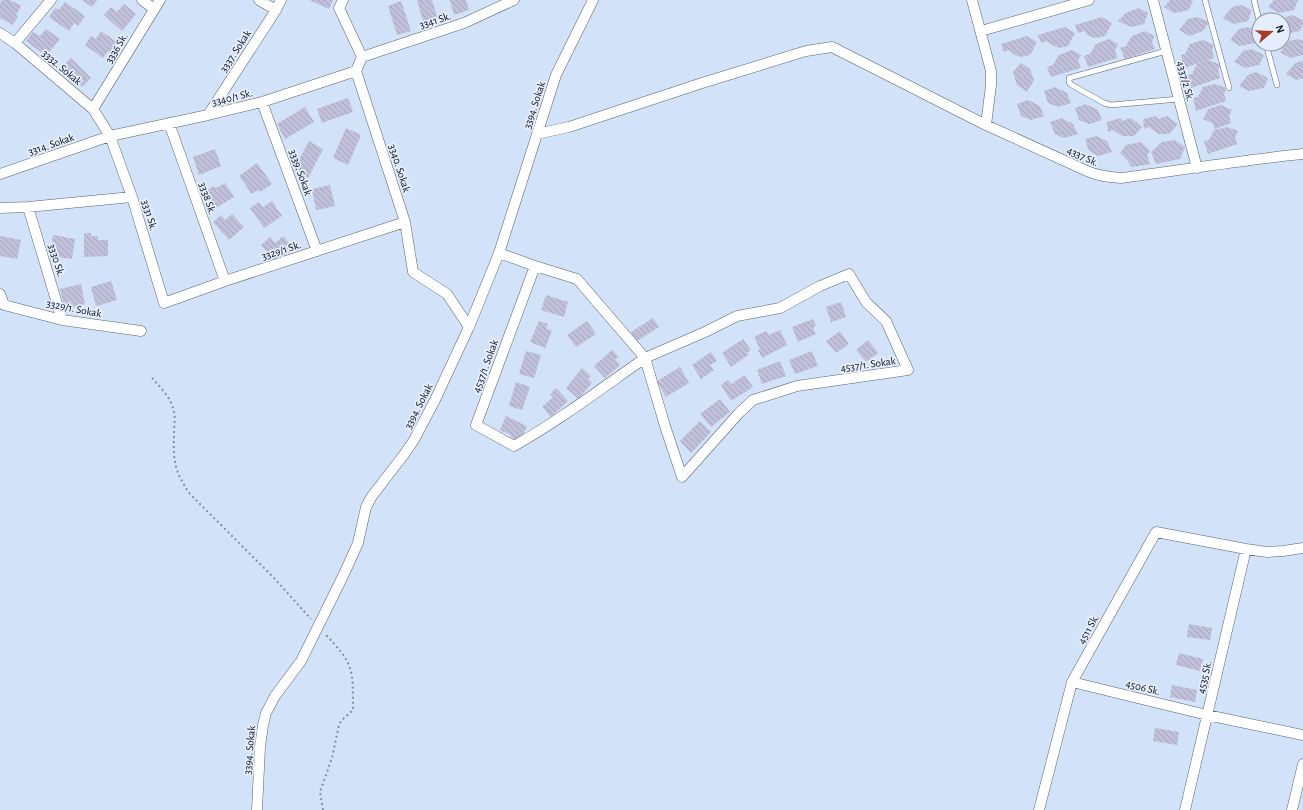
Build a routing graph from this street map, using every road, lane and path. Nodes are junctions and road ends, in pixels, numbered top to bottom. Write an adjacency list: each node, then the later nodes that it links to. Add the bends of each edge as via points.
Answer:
1 (51, 0): 19 (street)
2 (142, 0): 14 (street)
3 (160, 0): 14 (street, 3336 Sk.)
4 (259, 0): 15 (street)
5 (281, 0): 15 (street, 3337. Sokak)
6 (343, 0): 22 (street, via 339,8)
7 (514, 0): 22 (street, 3341 Sk., via 464,23)
8 (593, 0): 32 (street, 3394. Sokak, via 556,75)
9 (972, 0): 17 (street)
10 (1089, 0): 17 (street)
11 (1153, 0): 20 (street, 4337/2 Sk.)
12 (1205, 0): 25 (lane)
13 (1254, 0): 16 (lane)
14 (154, 9): 28 (street, 3336 Sk.)
15 (276, 10): 29 (street, 3337. Sokak)
16 (1257, 12)
17 (981, 31): 31 (street, via 991,71)
18 (0, 33): 19 (street, 3332. Sokak)
19 (15, 43): 28 (street, 3332. Sokak)
20 (1166, 51): 26 (street, 4337/2 Sk.); 26 (lane, via 1069,78 1068,81 1111,105)
21 (1268, 52): 24 (lane)
22 (362, 57): 23 (street)
23 (356, 71): 27 (street, 3340/1 Sk.); 40 (street, 3340. Sokak)
24 (1277, 85)
25 (1229, 88)
26 (1179, 99): 35 (street, 4337/2 Sk.)
27 (262, 102): 29 (street, 3340/1 Sk.); 41 (street, 3339. Sokak)
28 (93, 109): 33 (street, 3332. Sokak)
29 (208, 115): 30 (street, 3340/1 Sk.)
30 (169, 123): 33 (street, 3340/1 Sk.); 44 (street, 3338 Sk.)
31 (986, 125): 32 (street, 4337 Sk., via 832,48 799,53 702,82 569,127); 35 (street, 4337 Sk., via 1098,176 1121,178)
32 (537, 134): 42 (street, 3394. Sokak)
33 (110, 136): 36 (street, 3314. Sokak); 37 (street, 3331 Sk.)
34 (1303, 154): 35 (street, 4337 Sk.)
35 (1197, 168)
36 (0, 174)
37 (132, 197): 38 (street); 46 (street, 3331 Sk.)
38 (28, 207): 39 (street); 47 (street, 3330 Sk.)
39 (0, 208)
40 (405, 222): 41 (street, 3329/1 Sk.); 48 (street, 3340. Sokak, via 413,272 447,294)
41 (317, 251): 44 (street, 3329/1 Sk.)
42 (499, 253): 43 (street); 48 (street, 3394. Sokak)
43 (535, 266): 50 (street, 4537/1. Sokak, via 578,279); 50 (street, 4537/1. Sokak, via 476,425 514,446 587,400)
44 (225, 281): 46 (street, 3329/1 Sk.)
45 (0, 294): 47 (street, 3329/1. Sokak, via 4,304)
46 (164, 303)
47 (62, 320): 49 (street, 3329/1. Sokak)
48 (468, 327): 54 (street, 3394. Sokak, via 426,420 366,507 352,558)
49 (142, 331)
50 (645, 358): 50 (street, 4537/1. Sokak, via 737,316 780,308 820,286 849,274 866,302 886,322 908,370 797,386 753,400 682,477)
51 (152, 378): 54 (path, via 173,407 173,454 184,485)
52 (1303, 548): 53 (street, via 1267,552)
53 (1246, 549): 55 (street, 4511 Sk., via 1156,532); 56 (street, 4535 Sk.)
54 (317, 626): 59 (street, 3394. Sokak, via 301,660 266,713 261,740); 60 (path, via 345,657 353,678 353,710 341,721 320,792)
55 (1072, 682): 56 (street, 4506 Sk.); 61 (street, 4511 Sk.)
56 (1207, 715): 57 (street, 4506 Sk.); 62 (street, 4535 Sk.)
57 (1303, 735)
58 (1303, 764): 63 (street)
59 (257, 810)
60 (323, 810)
61 (1039, 810)
62 (1185, 810)
63 (1292, 810)

